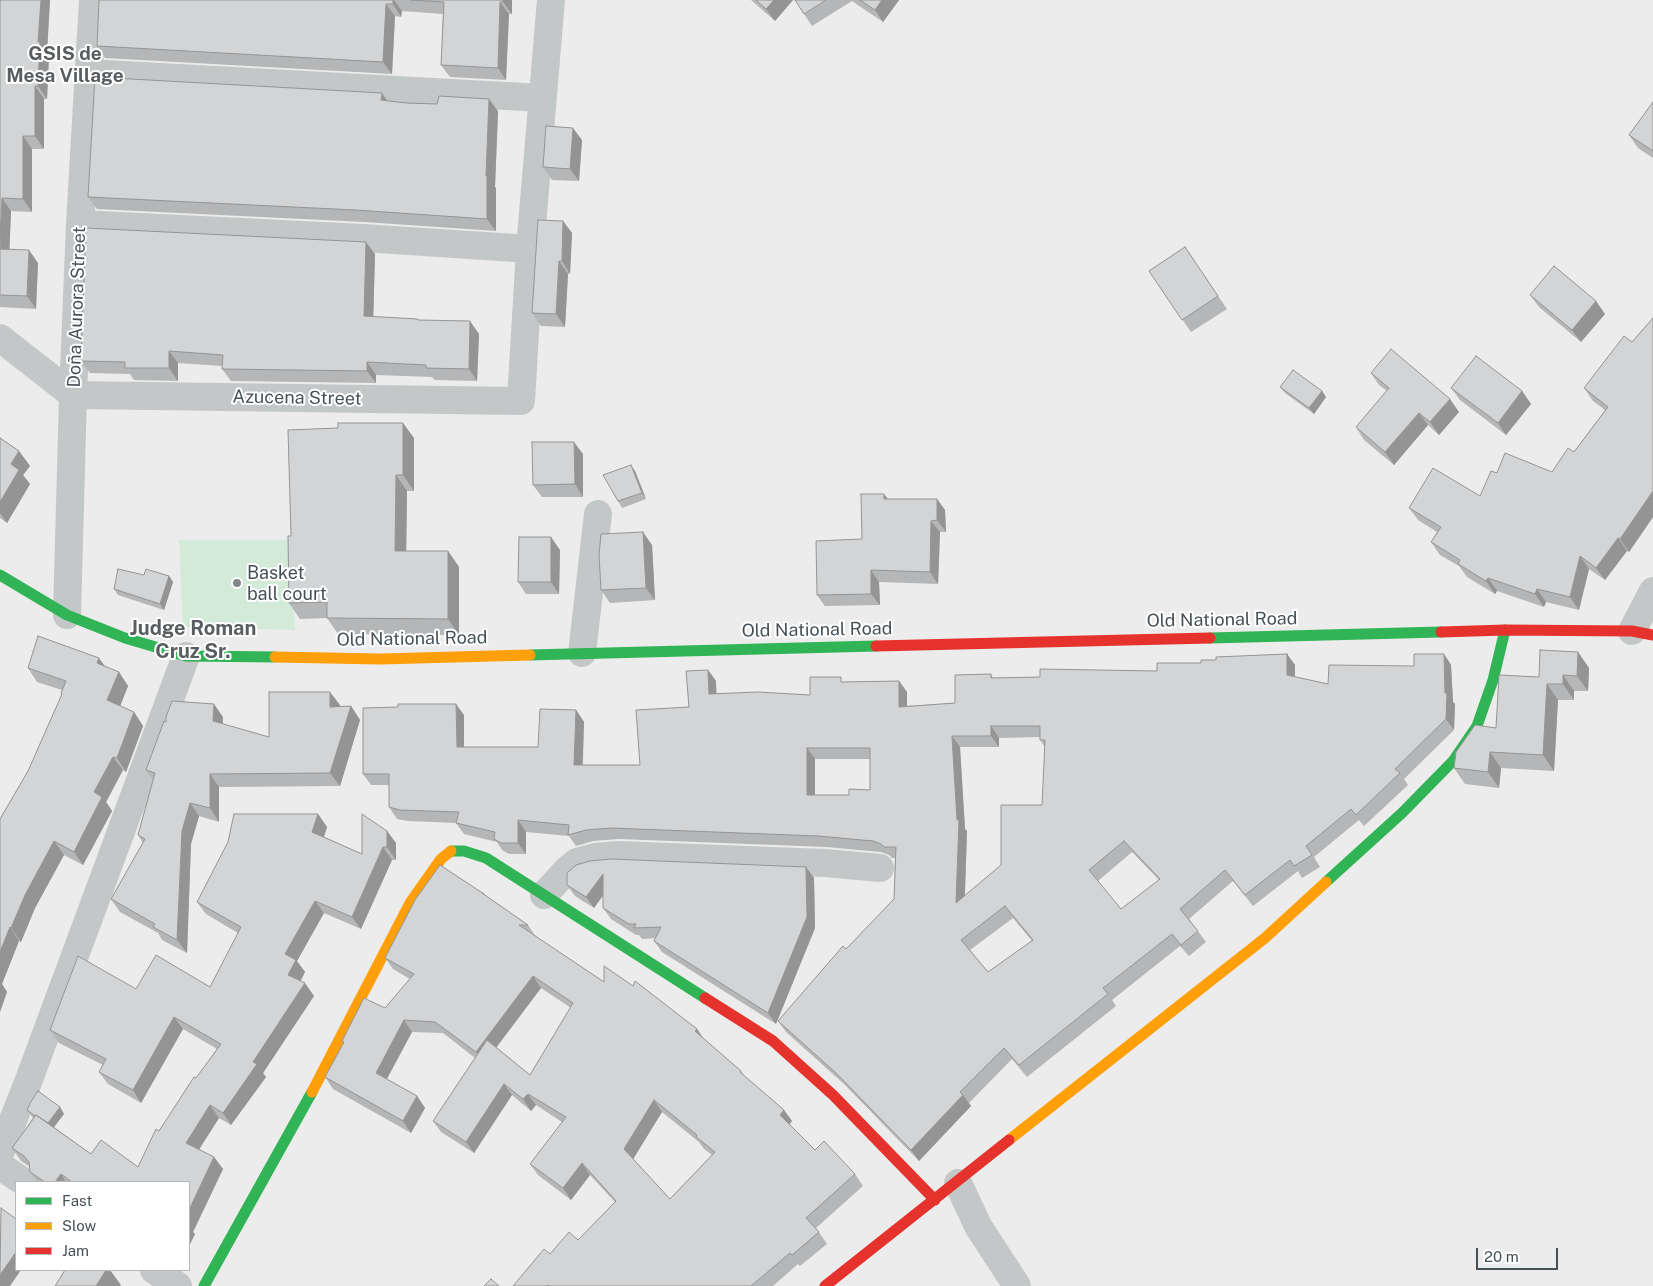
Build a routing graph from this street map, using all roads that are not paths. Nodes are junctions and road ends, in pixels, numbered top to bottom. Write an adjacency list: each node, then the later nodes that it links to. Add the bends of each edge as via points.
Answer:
1 (93, 0): 3 (street, Doña Aurora Street)
2 (551, 0): 4 (street)
3 (88, 73): 4 (street); 5 (street, Doña Aurora Street)
4 (542, 98): 6 (street)
5 (80, 224): 6 (street); 8 (street, Doña Aurora Street)
6 (530, 249): 8 (street, Azucena Street, via 521,401)
7 (0, 338): 8 (street)
8 (73, 395): 12 (street, Doña Aurora Street)
9 (598, 514): 15 (street)
10 (0, 575): 12 (street, Old National Road)
11 (1653, 591): 14 (street)
12 (67, 615): 16 (street, Old National Road, via 125,638)
13 (1505, 630): 14 (street, Old National Road); 15 (street, Old National Road); 22 (street, via 1477,726 1453,761 1402,813 1265,938)
14 (1643, 633)
15 (582, 654): 16 (street, Old National Road, via 380,658)
16 (186, 656): 19 (street)
17 (880, 868): 18 (street, via 618,855 577,862)
18 (544, 894): 23 (street, via 773,1041 832,1095); 26 (street, via 486,858 464,851 450,851 440,859 410,903 308,1100)
19 (0, 1153)
20 (0, 1166): 21 (street)
21 (22, 1181)
22 (958, 1183): 23 (street); 28 (street, via 978,1226)
23 (935, 1200): 27 (street)
24 (156, 1271): 25 (street)
25 (178, 1286)
26 (204, 1286)
27 (825, 1286)
28 (1017, 1286)

